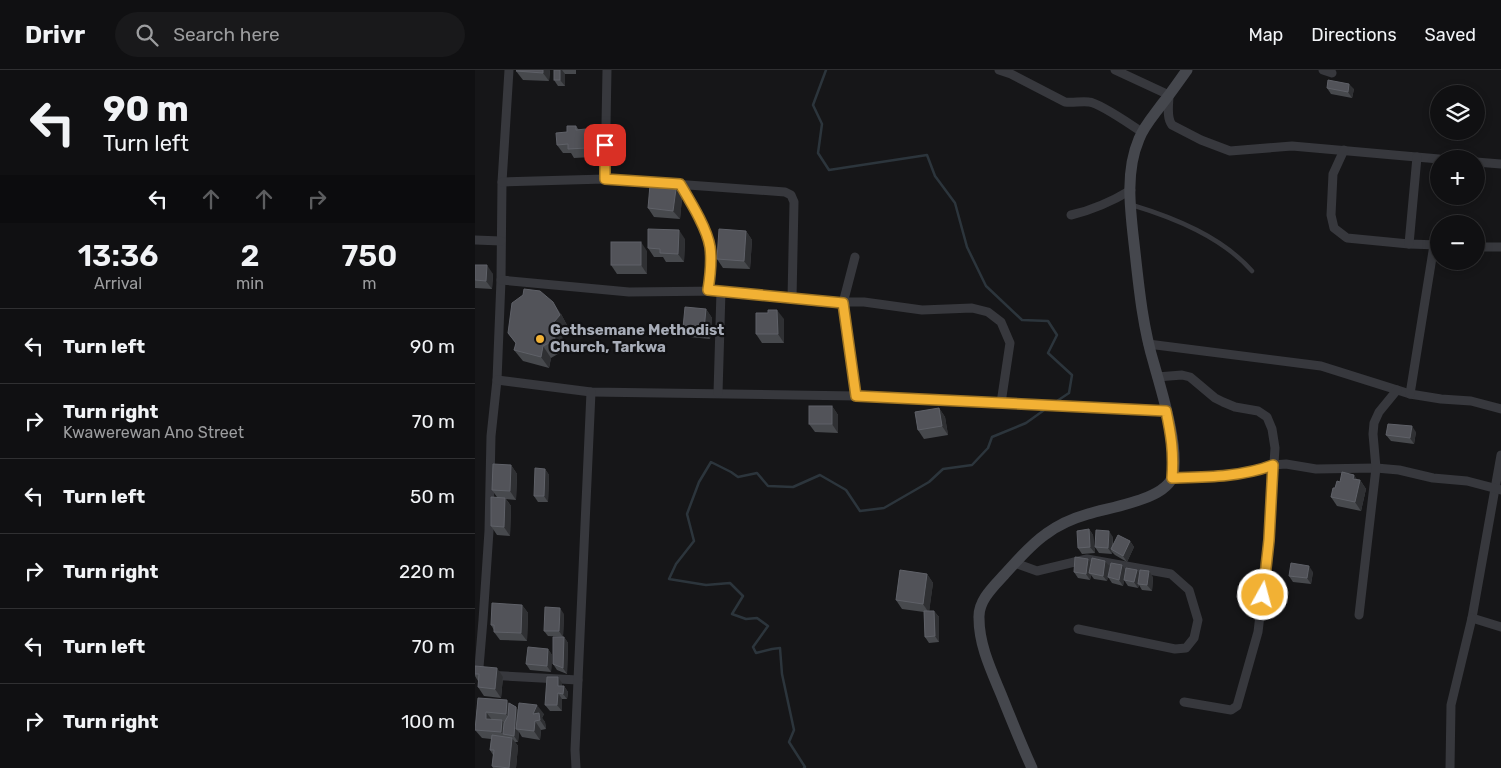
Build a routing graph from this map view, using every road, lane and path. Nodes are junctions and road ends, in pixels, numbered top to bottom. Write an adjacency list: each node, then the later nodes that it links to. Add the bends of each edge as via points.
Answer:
1 (509, 70): 16 (street)
2 (607, 70): 15 (street)
3 (999, 70): 9 (street, via 1065,102 1099,105)
4 (1115, 70): 8 (street)
5 (1187, 70): 8 (street)
6 (1323, 70): 7 (street)
7 (1332, 73)
8 (1169, 95): 9 (street); 10 (street, via 1168,116 1172,125 1230,151 1292,146)
9 (1142, 132): 18 (street, via 1133,154)
10 (1344, 150): 11 (street); 23 (street, via 1333,174 1331,215 1334,228 1347,238)
11 (1417, 158): 12 (street); 23 (street)
12 (1430, 159)
13 (1485, 163): 14 (street)
14 (1501, 164)
15 (605, 179): 16 (street); 17 (street)
16 (502, 182): 22 (street)
17 (680, 184): 31 (street, via 710,247); 33 (street, via 791,195 795,202)
18 (1131, 190): 19 (street); 20 (street, via 1106,204)
19 (1130, 205): 29 (lane, via 1159,213 1204,234 1242,260); 35 (street)
20 (1071, 215)
21 (475, 240): 22 (street)
22 (501, 241): 30 (street)
23 (1409, 244): 24 (street)
24 (1430, 245)
25 (1485, 247): 26 (street)
26 (1501, 248)
27 (855, 257): 34 (street)
28 (1432, 270): 41 (street)
29 (1252, 271)
30 (501, 280): 31 (street, via 629,292); 37 (street)
31 (708, 290): 32 (street)
32 (721, 291): 33 (street); 40 (street)
33 (792, 299): 34 (street)
34 (843, 303): 42 (street); 43 (street, via 864,302 921,310 972,308 988,312 1001,322 1010,344)
35 (1148, 344): 36 (street); 38 (street, via 1321,366)
36 (1157, 377): 45 (street); 47 (street, via 1190,377 1215,398 1235,407 1259,411 1267,417 1273,429)
37 (497, 380): 39 (street); 54 (street, via 491,436 489,531)
38 (1397, 390): 41 (street); 48 (street, via 1374,423)
39 (591, 392): 40 (street); 57 (street)
40 (718, 393): 42 (street)
41 (1410, 394): 44 (street)
42 (856, 396): 43 (street)
43 (1001, 403): 45 (street)
44 (1501, 408)
45 (1166, 411): 49 (street, via 1172,439)
46 (1501, 455): 50 (street)
47 (1273, 465): 48 (street, via 1316,470); 49 (street, via 1237,474); 58 (street, via 1269,540 1258,632 1237,706 1231,710)
48 (1376, 468): 50 (street, via 1467,481); 52 (street)
49 (1172, 478): 51 (street, via 1164,489 1152,496 1087,514 1046,534)
50 (1498, 489): 53 (street)
51 (1015, 563): 56 (street, via 1037,571 1087,559 1171,574 1189,590 1198,620 1194,638 1186,648 1175,649); 60 (street, via 983,600 978,615 986,657)
52 (1359, 615)
53 (1472, 618): 55 (street); 61 (street, via 1451,705)
54 (479, 620): 57 (street, via 479,667 482,672 487,675)
55 (1501, 627)
56 (1077, 629)
57 (578, 680): 59 (street)
58 (1184, 702)
59 (577, 768)
60 (1032, 768)
61 (1450, 768)

